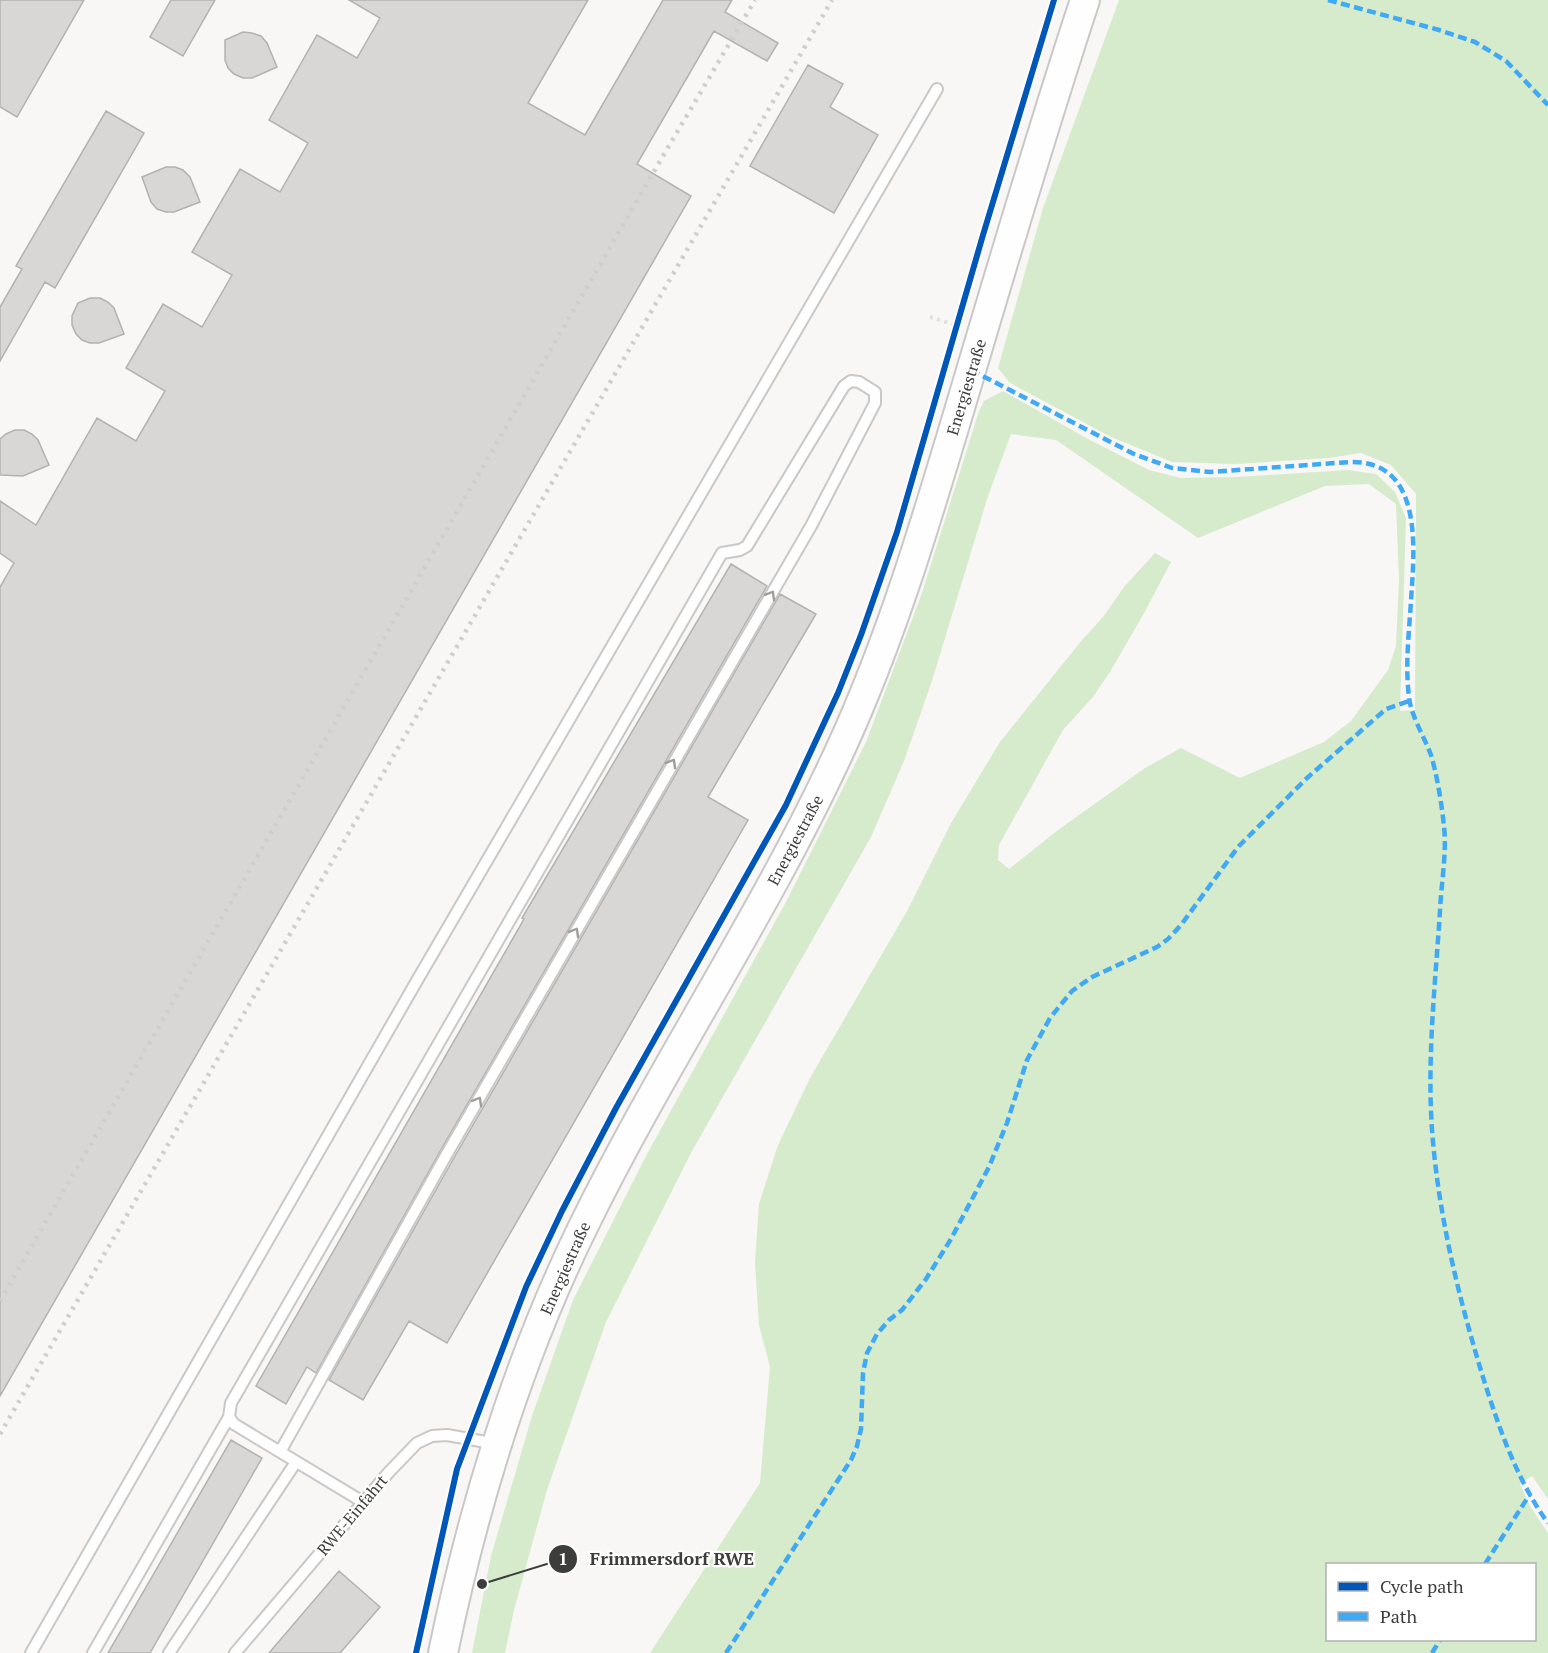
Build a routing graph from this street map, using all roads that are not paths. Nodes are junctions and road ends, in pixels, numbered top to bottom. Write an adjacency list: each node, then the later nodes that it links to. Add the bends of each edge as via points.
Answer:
1 (1090, 4): 4 (main road, Energiestraße, via 1072,40 923,530 872,677 801,831 584,1226 541,1322)
2 (937, 89): 8 (lane)
3 (229, 1417): 5 (lane); 5 (lane, one-way to 3, via 448,1152 811,526 874,406 873,390 857,381 844,386 747,546 722,553 231,1403); 9 (lane)
4 (498, 1444): 7 (lane, RWE-Einfahrt, via 453,1435 425,1439 411,1448); 12 (main road, Energiestraße, via 462,1569)
5 (280, 1452): 6 (lane)
6 (296, 1462): 7 (lane); 10 (lane)
7 (363, 1502): 11 (lane, RWE-Einfahrt)
8 (31, 1653)
9 (93, 1653)
10 (169, 1653)
11 (236, 1653)
12 (443, 1653)

